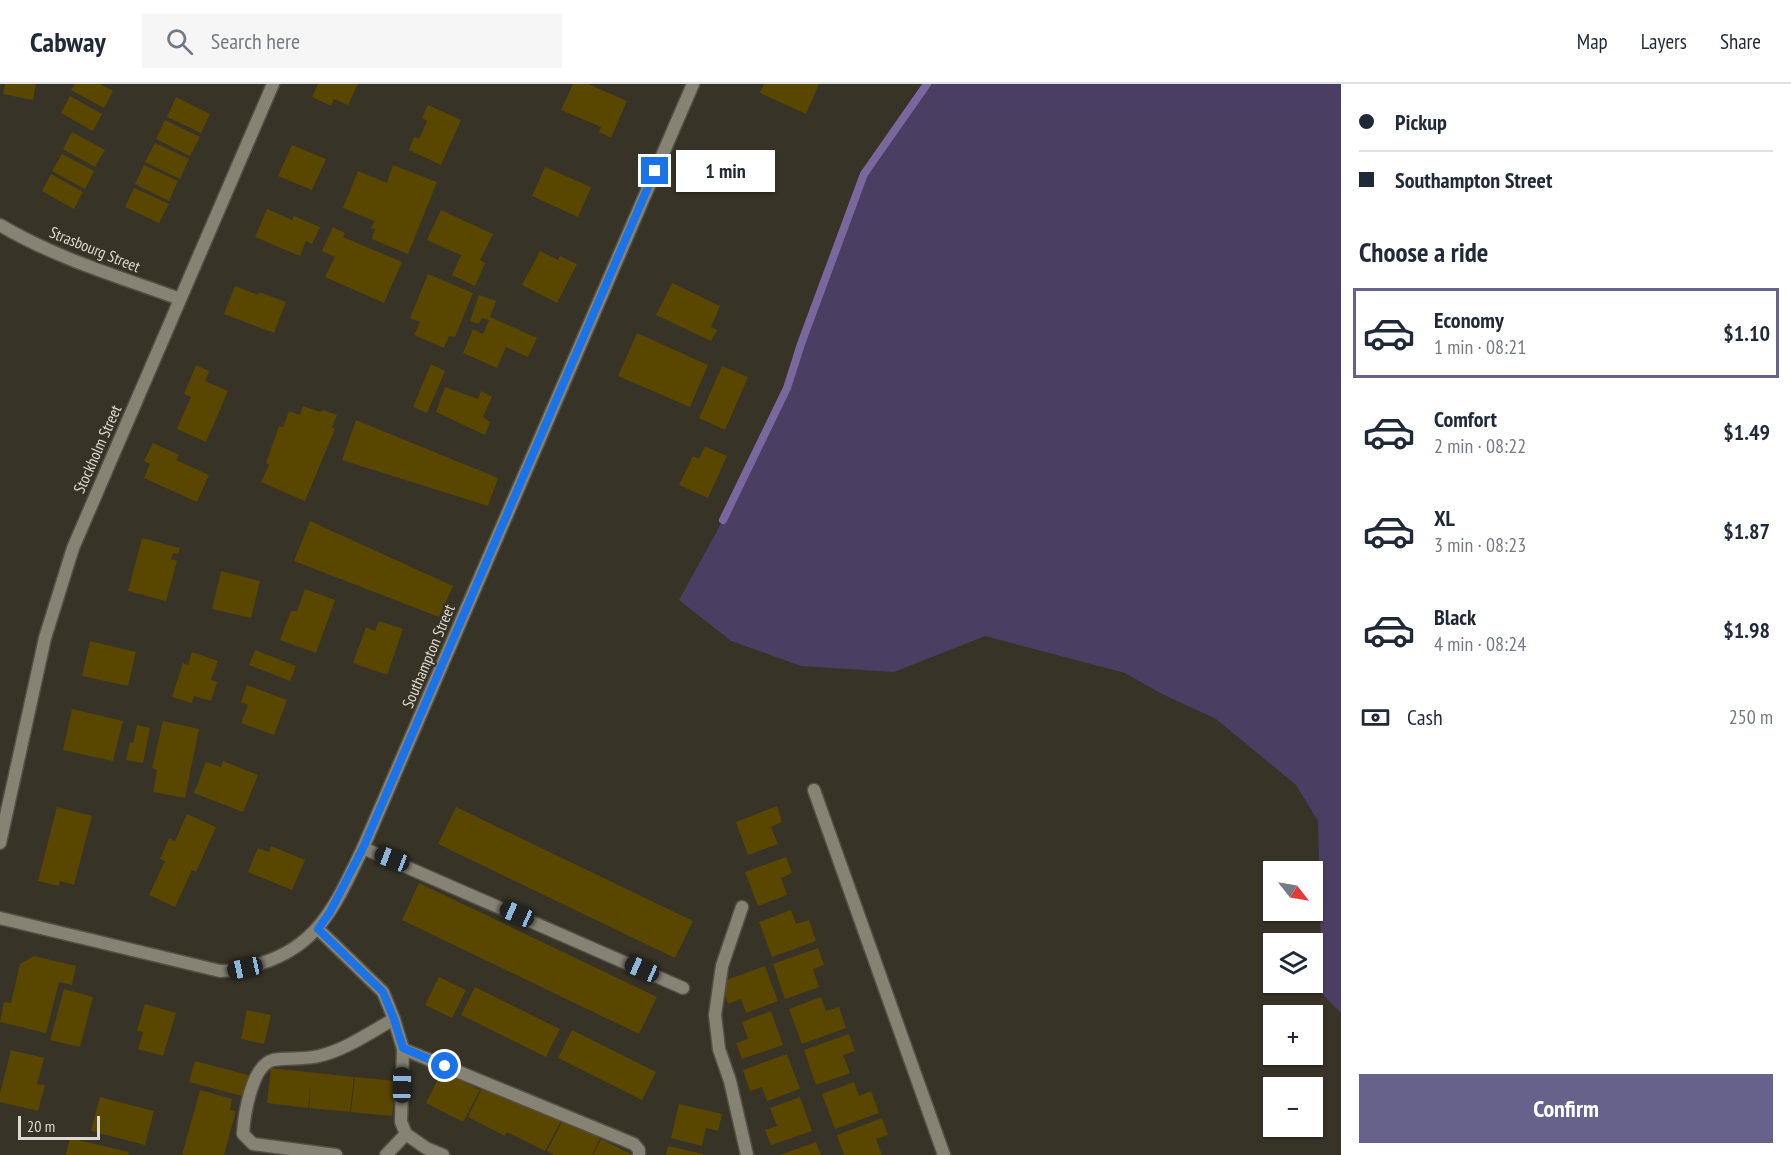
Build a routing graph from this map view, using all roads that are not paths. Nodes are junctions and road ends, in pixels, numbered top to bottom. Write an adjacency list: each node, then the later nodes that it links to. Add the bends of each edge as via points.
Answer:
1 (273, 84): 4 (street, Stockholm Street)
2 (693, 84): 7 (street, Southampton Street)
3 (0, 225): 4 (street, Strasbourg Street, via 66,256)
4 (180, 299): 6 (street, Stockholm Street, via 83,520 59,588)
5 (814, 790): 20 (street)
6 (0, 843)
7 (363, 848): 10 (street, Southampton Street); 11 (street)
8 (742, 906): 19 (street, via 722,966 715,1015 719,1049)
9 (0, 918): 10 (street, Southampton Street, via 220,971 275,959)
10 (318, 929): 12 (street, via 383,992)
11 (683, 988)
12 (394, 1019): 13 (street); 15 (street, via 319,1056 270,1060 254,1080 243,1134 253,1144)
13 (403, 1048): 14 (street, via 401,1122); 18 (street, via 634,1144)
14 (406, 1134): 16 (street); 17 (street)
15 (336, 1155)
16 (386, 1155)
17 (443, 1155)
18 (639, 1155)
19 (747, 1155)
20 (944, 1155)

